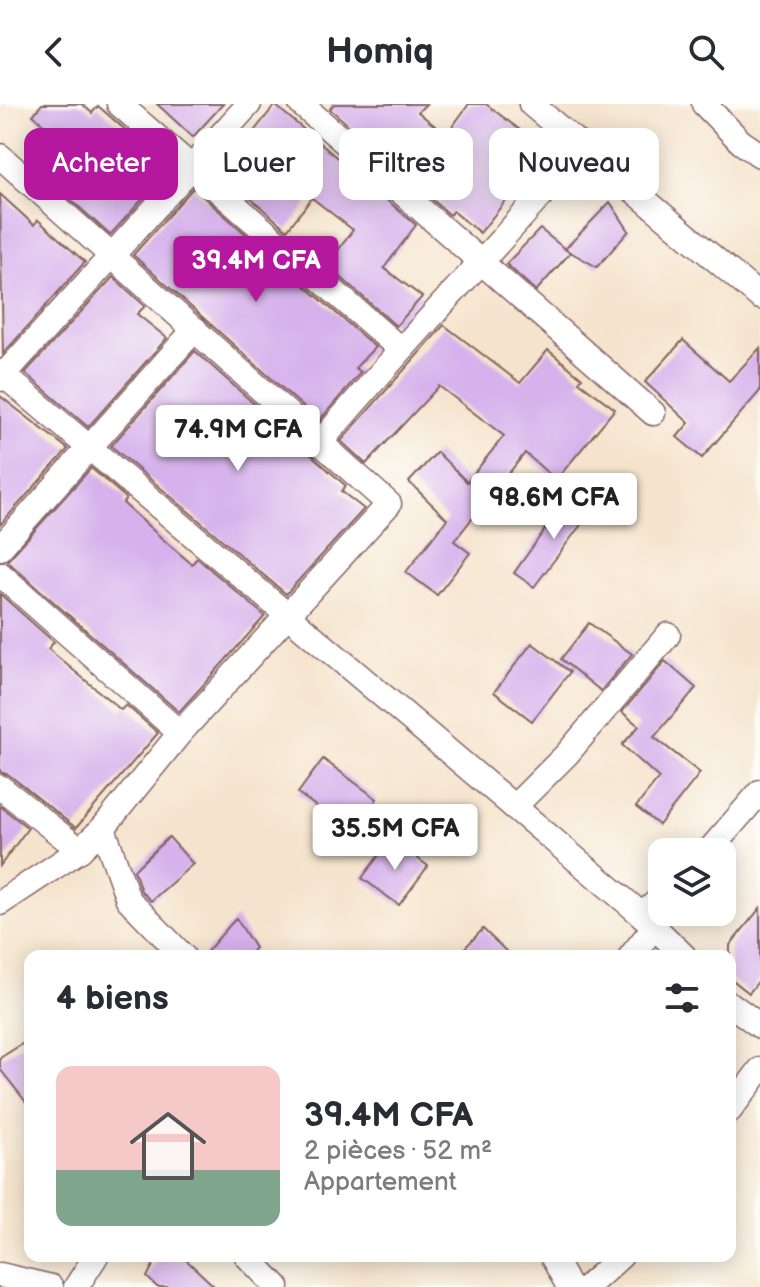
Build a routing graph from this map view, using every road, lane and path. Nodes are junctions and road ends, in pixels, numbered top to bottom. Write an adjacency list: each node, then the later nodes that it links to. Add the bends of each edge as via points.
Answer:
1 (119, 104): 9 (street)
2 (249, 104): 9 (street)
3 (301, 104): 13 (street)
4 (531, 104): 6 (street)
5 (704, 104): 7 (street)
6 (558, 128)
7 (760, 155)
8 (0, 156): 12 (street)
9 (191, 169): 12 (street); 16 (street)
10 (538, 200): 13 (street)
11 (643, 200): 14 (street)
12 (112, 256): 15 (street); 17 (street)
13 (483, 263): 16 (street); 18 (street)
14 (760, 297)
15 (195, 329): 19 (street); 20 (street)
16 (399, 348): 19 (street)
17 (1, 375): 20 (street)
18 (653, 413)
19 (319, 444): 23 (street, via 389,504)
20 (91, 449): 21 (street); 23 (street)
21 (0, 548)
22 (0, 574): 25 (street)
23 (289, 617): 25 (street); 28 (street)
24 (668, 635): 28 (street, via 567,754)
25 (180, 733): 29 (street)
26 (0, 787): 31 (street)
27 (760, 792): 30 (street)
28 (514, 807): 33 (street)
29 (103, 828): 31 (street); 35 (street, via 128,899)
30 (720, 838)
31 (80, 850): 32 (street)
32 (0, 903)
33 (648, 920): 36 (street)
34 (654, 926): 37 (street)
35 (177, 950)
36 (634, 950)
37 (678, 950)
38 (736, 1008): 39 (street)
39 (760, 1026)
40 (760, 1070): 41 (street)
41 (736, 1102)
42 (92, 1262): 48 (street)
43 (253, 1262): 49 (street)
44 (555, 1262): 50 (street)
45 (614, 1262): 51 (street)
46 (0, 1275): 47 (street)
47 (51, 1287)
48 (76, 1287)
49 (277, 1287)
50 (569, 1287)
51 (587, 1287)

